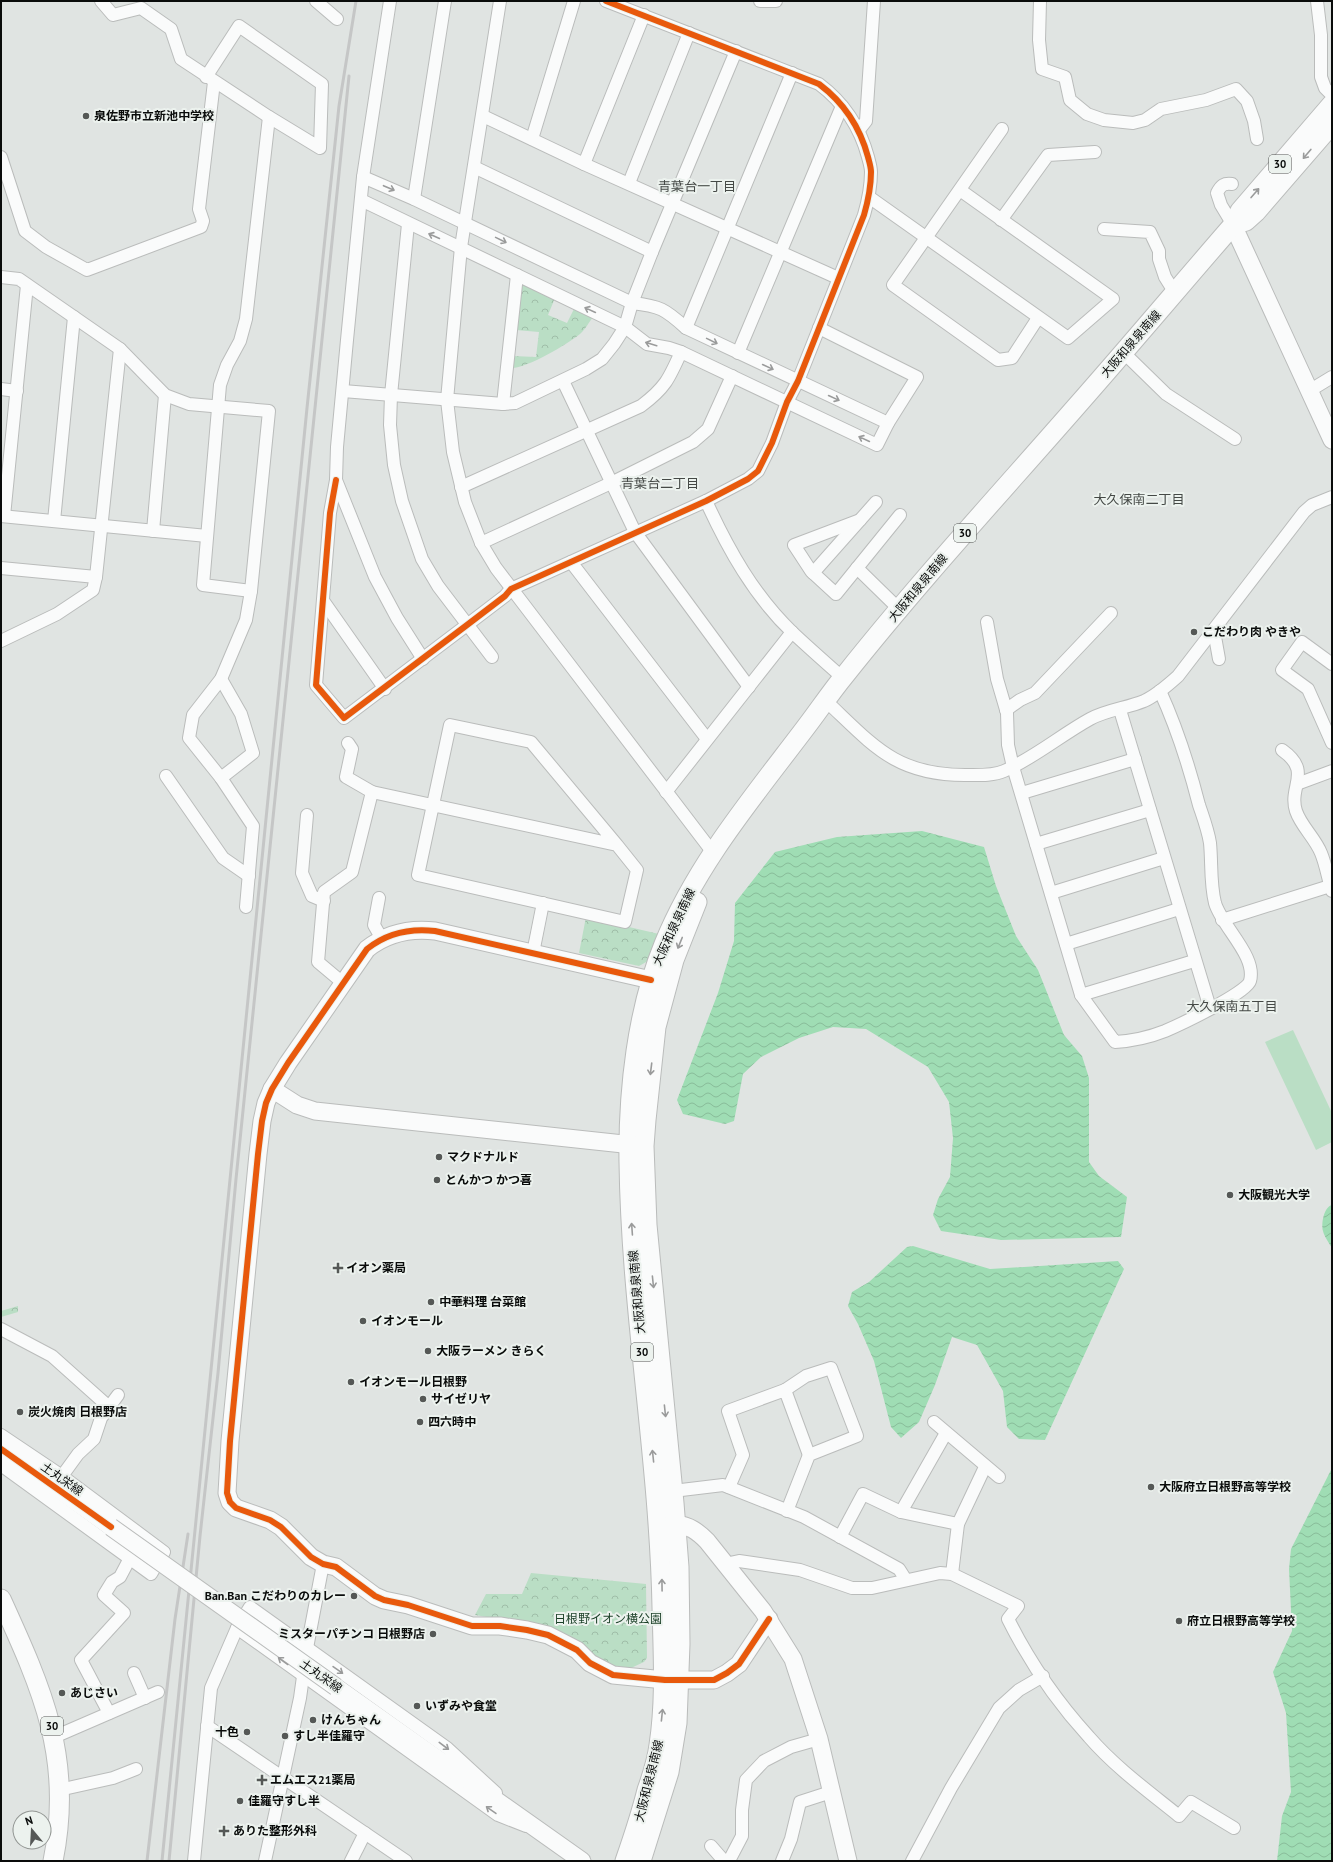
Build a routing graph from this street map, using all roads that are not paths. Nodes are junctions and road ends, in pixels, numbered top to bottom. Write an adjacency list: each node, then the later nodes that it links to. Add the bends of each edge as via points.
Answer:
1 (101, 1): 18 (street, via 113,15 141,8 171,29 181,59)
2 (316, 1): 14 (street)
3 (390, 1): 33 (street)
4 (445, 1): 38 (street)
5 (500, 1): 22 (street)
6 (574, 1): 27 (street)
7 (606, 1): 13 (street)
8 (760, 1): 9 (street)
9 (776, 1)
10 (874, 1): 26 (street, via 866,121)
11 (1040, 1): 28 (street, via 1039,40 1042,69 1064,77 1070,100 1087,114 1104,120 1134,123 1145,120 1160,109 1206,100 1236,89 1247,101)
12 (1317, 1): 19 (street, via 1321,35 1321,77 1325,88)
13 (644, 15): 15 (street); 31 (street)
14 (337, 19)
15 (689, 33): 16 (street); 34 (street)
16 (736, 51): 17 (street); 40 (street)
17 (792, 73): 21 (street, via 818,84 832,94); 45 (street)
18 (210, 79): 23 (street); 23 (street, via 239,26 322,84 320,148); 30 (street, via 199,209 202,227 87,270 46,247 25,231)
19 (1332, 95)
20 (1332, 104): 44 (main road, 大阪和泉泉南線 / 30, one-way to 20, via 1240,211)
21 (842, 106): 26 (street); 50 (street)
22 (483, 116): 27 (street); 32 (street)
23 (269, 118): 79 (street, via 246,319 240,341 220,385)
24 (1332, 124): 44 (main road, 大阪和泉泉南線 / 30, one-way to 44, via 1256,212 1246,221)
25 (1002, 129): 36 (street)
26 (859, 130): 37 (street, via 872,170)
27 (532, 139): 31 (street)
28 (1257, 139)
29 (1095, 152): 41 (street, via 1048,155)
30 (1, 157)
31 (584, 164): 34 (street)
32 (474, 167): 43 (street); 49 (street)
33 (363, 177): 38 (street, one-way to 38); 39 (street)
34 (629, 183): 40 (street)
35 (1232, 184): 44 (street, via 1220,186 1217,193)
36 (960, 190): 41 (street); 47 (street)
37 (869, 197): 47 (street); 53 (street)
38 (414, 199): 43 (street)
39 (361, 200): 42 (street); 72 (street)
40 (672, 202): 45 (street); 49 (street)
41 (1001, 220): 58 (street, via 1112,299 1068,338)
42 (408, 224): 48 (street, one-way to 42); 75 (street)
43 (466, 224): 48 (street); 56 (street, one-way to 56)
44 (1233, 225): 55 (main road, 大阪和泉泉南線 / 30); 73 (street)
45 (727, 228): 50 (street); 60 (street)
46 (1104, 230): 55 (street, via 1150,232 1159,251 1165,277)
47 (926, 237): 58 (street); 58 (street, via 893,285 998,360 1012,358)
48 (461, 247): 51 (street); 76 (street)
49 (652, 252): 56 (street)
50 (780, 252): 53 (street); 64 (street)
51 (517, 275): 59 (street, one-way to 51); 78 (street)
52 (1, 278): 54 (street, via 19,279)
53 (838, 278): 61 (street)
54 (27, 285): 57 (street); 71 (street)
55 (1175, 293): 65 (main road, 大阪和泉泉南線 / 30)
56 (632, 303): 59 (street); 60 (street, via 654,305 669,313)
57 (74, 317): 62 (street); 93 (street)
58 (1038, 318)
59 (625, 326): 63 (street, one-way to 59, via 647,344); 68 (street, via 602,359)
60 (686, 328): 64 (street, one-way to 64)
61 (819, 328): 69 (street); 80 (street, via 917,377)
62 (120, 349): 74 (street); 94 (street)
63 (681, 352): 66 (street); 81 (street, via 670,378 658,393 641,406)
64 (738, 354): 69 (street, one-way to 69)
65 (1124, 354): 82 (street, via 1166,394); 107 (main road, 大阪和泉泉南線 / 30)
66 (732, 376): 77 (street); 85 (street, via 708,429 693,442)
67 (1332, 377): 73 (street)
68 (563, 381): 78 (street, via 515,403); 81 (street)
69 (798, 381): 77 (street); 80 (street, one-way to 80)
70 (1, 389): 71 (street)
71 (17, 391): 91 (street)
72 (343, 391): 75 (street); 84 (street)
73 (1309, 391): 83 (street)
74 (165, 395): 79 (street, via 189,404); 95 (street)
75 (391, 395): 76 (street); 110 (street, via 390,425 394,465 410,528 422,560)
76 (447, 400): 78 (street); 86 (street, via 450,434)
77 (787, 402): 80 (street, one-way to 77, via 877,445); 88 (street, via 772,443 758,471)
78 (503, 404)
79 (217, 406): 97 (street); 105 (street, via 269,411)
80 (888, 423)
81 (587, 430): 85 (street); 86 (street)
82 (1235, 440)
83 (1332, 440)
84 (336, 480): 106 (street, via 330,513); 115 (street, via 375,577 397,618)
85 (610, 483): 96 (street); 98 (street)
86 (461, 487): 98 (street)
87 (1332, 497): 111 (street, via 1312,505 1304,512)
88 (706, 501): 96 (street); 112 (street, via 735,560 754,588)
89 (876, 502): 92 (street)
90 (900, 515): 101 (street)
91 (3, 516): 93 (street)
92 (860, 520): 102 (street); 102 (street, via 794,545)
93 (54, 521): 94 (street)
94 (103, 526): 95 (street); 103 (street)
95 (153, 531): 97 (street)
96 (635, 532): 99 (street); 120 (street)
97 (207, 536): 105 (street, via 203,585)
98 (481, 542): 104 (street)
99 (571, 562): 104 (street); 126 (street)
100 (1, 568): 103 (street)
101 (857, 568): 102 (street, via 836,594); 107 (street)
102 (813, 573)
103 (96, 577): 113 (street, via 93,590 63,610)
104 (511, 589): 110 (street); 137 (street)
105 (251, 591): 119 (street, via 246,620)
106 (324, 602): 121 (street); 121 (street, via 316,685 344,718)
107 (900, 610): 118 (main road, 大阪和泉泉南線 / 30)
108 (1111, 613): 124 (street, via 1035,693)
109 (987, 622): 124 (street, via 997,679)
110 (467, 626): 114 (street); 115 (street)
111 (1214, 631): 116 (street); 122 (street, via 1178,676)
112 (792, 632): 118 (street); 120 (street)
113 (1, 641)
114 (492, 657)
115 (424, 659): 121 (street)
116 (1219, 659)
117 (1332, 664): 128 (street, via 1302,642 1282,670 1308,689)
118 (843, 678): 123 (main road, 大阪和泉泉南線 / 30)
119 (221, 679): 134 (street, via 193,715 188,738); 134 (street, via 241,714 253,754)
120 (749, 687): 126 (street)
121 (385, 689)
122 (1160, 691): 125 (street); 154 (street, via 1177,730 1210,842 1211,884)
123 (826, 701): 131 (street, via 873,745 904,765 948,775 979,775 1002,772); 144 (main road, 大阪和泉泉南線 / 30, via 737,817)
124 (1006, 710): 131 (street, via 1008,745)
125 (1120, 710): 130 (street); 131 (street, via 1092,718)
126 (707, 739): 137 (street)
127 (348, 743): 136 (street, via 352,749 346,777)
128 (1332, 743)
129 (1282, 750): 135 (street, via 1292,757 1296,764)
130 (1135, 759): 138 (street); 140 (street)
131 (1013, 767): 138 (street)
132 (1332, 771): 135 (street)
133 (166, 776): 146 (street, via 223,858)
134 (221, 778): 146 (street, via 253,826)
135 (1297, 784): 147 (street, via 1296,810 1321,852)
136 (372, 792): 139 (street); 150 (street, via 352,872 324,892)
137 (666, 792): 144 (street)
138 (1022, 793): 142 (street)
139 (434, 804): 143 (street); 143 (street, via 450,726 531,742); 151 (street, via 418,875)
140 (1150, 810): 142 (street); 145 (street)
141 (307, 815): 150 (street, via 302,873 312,896)
142 (1036, 844): 148 (street)
143 (617, 845): 151 (street, via 637,870 625,922)
144 (714, 854): 159 (main road, 大阪和泉泉南線 / 30, via 687,895); 164 (main road, 大阪和泉泉南線 / 30, one-way to 164, via 674,960 656,1027 647,1103)
145 (1164, 858): 148 (street); 153 (street)
146 (249, 876): 152 (street)
147 (1331, 889): 154 (street)
148 (1051, 893): 156 (street)
149 (379, 898): 155 (street, via 374,925)
150 (324, 901): 160 (street, via 318,962)
151 (543, 903): 157 (street)
152 (246, 907)
153 (1179, 909): 156 (street); 158 (street)
154 (1222, 920): 162 (street, via 1248,960 1250,982 1242,991)
155 (382, 939): 157 (street, via 393,934 422,930); 160 (street, via 367,949)
156 (1066, 944): 161 (street)
157 (534, 953): 159 (street)
158 (1194, 961): 161 (street); 162 (street)
159 (651, 980): 164 (main road, 大阪和泉泉南線 / 30, via 634,1064)
160 (343, 983): 163 (street)
161 (1081, 995): 162 (street, via 1115,1042 1165,1031)
162 (1210, 1008)
163 (272, 1089): 164 (street, via 297,1105 315,1111); 186 (street, via 266,1102 258,1154 227,1492 230,1502 236,1508 281,1526 311,1557)
164 (636, 1146): 179 (main road, 大阪和泉泉南線 / 30, one-way to 179, via 647,1225); 197 (main road, 大阪和泉泉南線 / 30, one-way to 164, via 630,1212)
165 (1, 1329): 168 (street, via 52,1356)
166 (785, 1390): 173 (street); 173 (street, via 806,1376 831,1368 857,1436); 178 (street, via 728,1411 743,1455)
167 (118, 1395): 168 (street)
168 (109, 1407): 176 (street, via 101,1418 94,1439 78,1454)
169 (934, 1422): 170 (street)
170 (946, 1433): 175 (street); 181 (street)
171 (1, 1435): 176 (street)
172 (1, 1449): 208 (street, 土丸栄線, bridge)
173 (809, 1455): 180 (street)
174 (1, 1465): 185 (street)
175 (985, 1467): 177 (street); 183 (street)
176 (62, 1476): 185 (street, via 164,1552 151,1574)
177 (999, 1477)
178 (729, 1487): 179 (street, via 723,1485); 180 (street)
179 (673, 1491): 182 (main road, 大阪和泉泉南線 / 30)
180 (787, 1510): 184 (street)
181 (901, 1512): 183 (street); 184 (street, via 863,1494)
182 (676, 1524): 187 (street, via 696,1530); 197 (main road, 大阪和泉泉南線 / 30, via 679,1575)
183 (958, 1524): 188 (street)
184 (840, 1537): 189 (street, via 899,1569)
185 (130, 1558): 200 (street, via 120,1577 112,1582 104,1595 124,1613 81,1660)
186 (324, 1564): 193 (street); 197 (street, via 336,1567 384,1600 408,1605 472,1626 500,1626 548,1635 613,1675)
187 (725, 1564): 189 (street, via 740,1561 800,1570 852,1588 872,1588); 191 (street)
188 (952, 1574): 189 (street, via 940,1573); 196 (street, via 1018,1606 1008,1619 1019,1642)
189 (906, 1580)
190 (3, 1609): 202 (main road, 30, via 36,1680)
191 (769, 1619): 197 (street, via 745,1656 727,1674 714,1680); 203 (street, via 793,1659)
192 (237, 1628): 193 (street, via 250,1607); 195 (street, one-way to 192); 201 (street, via 211,1688)
193 (307, 1648): 195 (street); 208 (street, one-way to 208, via 447,1748)
194 (134, 1673): 199 (street)
195 (303, 1675): 205 (street); 210 (street, one-way to 195, via 498,1815)
196 (1042, 1676): 209 (street, via 1089,1738 1179,1816 1191,1802); 225 (street, via 1019,1690 999,1708 951,1788)
197 (672, 1680): 219 (main road, 大阪和泉泉南線 / 30, one-way to 197, via 659,1751); 220 (main road, 大阪和泉泉南線 / 30, via 677,1723 669,1772)
198 (158, 1692): 199 (street)
199 (145, 1698): 200 (street)
200 (109, 1713): 202 (street)
201 (207, 1726): 205 (street); 214 (street)
202 (54, 1737): 206 (main road, 30)
203 (819, 1739): 207 (street); 222 (street, via 791,1747 764,1761 746,1780 742,1836)
204 (136, 1769): 206 (street, via 113,1778)
205 (283, 1777): 211 (street); 215 (street)
206 (60, 1790): 213 (main road, 30, via 58,1832)
207 (831, 1792): 223 (street, via 800,1802 791,1839); 224 (street)
208 (519, 1817): 210 (street, 土丸栄線)
209 (1234, 1828)
210 (540, 1831): 218 (street, 土丸栄線)
211 (365, 1833): 216 (street); 217 (street)
212 (711, 1846): 221 (street)
213 (53, 1861)
214 (194, 1861)
215 (265, 1861)
216 (351, 1861)
217 (406, 1861)
218 (582, 1861)
219 (625, 1861)
220 (641, 1861)
221 (724, 1861)
222 (727, 1861)
223 (782, 1861)
224 (848, 1861)
225 (912, 1861)

